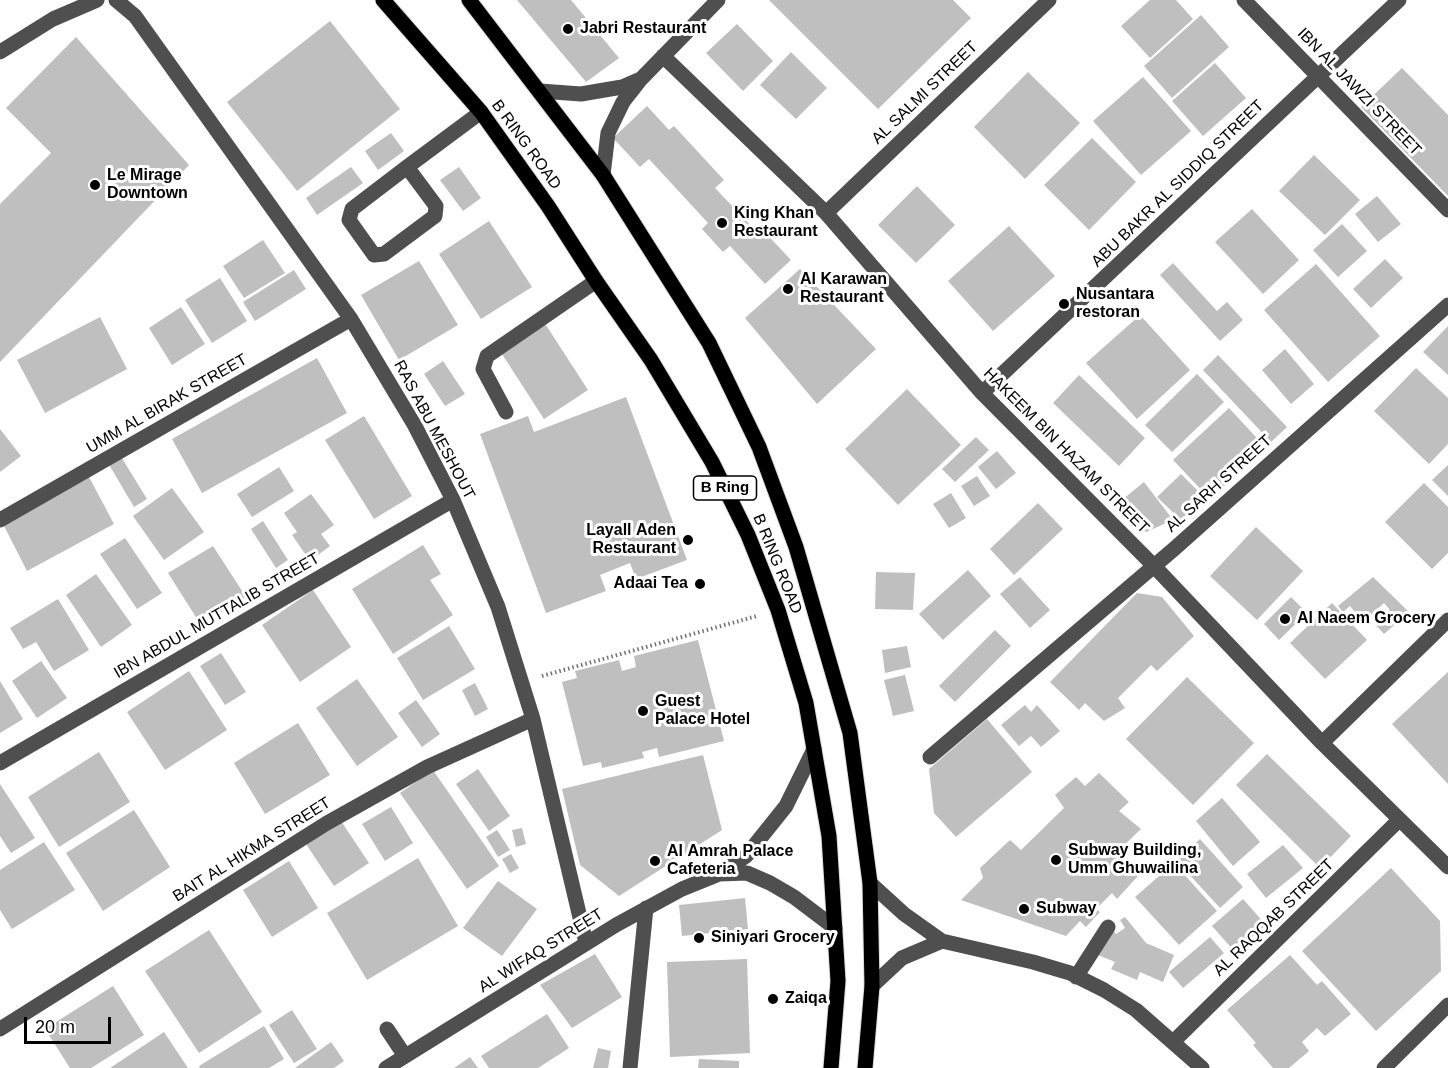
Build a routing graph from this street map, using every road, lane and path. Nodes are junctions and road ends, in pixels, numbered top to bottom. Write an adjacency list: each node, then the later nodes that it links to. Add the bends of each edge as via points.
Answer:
1 (97, 0): 9 (street, via 53,19)
2 (116, 0): 21 (street, RAS ABU MESHOUT, via 135,16)
3 (383, 0): 14 (main road, B RING ROAD / B Ring)
4 (469, 0): 13 (main road, B RING ROAD / B Ring)
5 (718, 0): 10 (street)
6 (1049, 0): 18 (street, AL SALMI STREET)
7 (1244, 0): 11 (street, IBN AL JAWZI STREET)
8 (1399, 0): 11 (street, ABU BAKR AL SIDDIQ STREET)
9 (0, 52)
10 (663, 56): 12 (street); 18 (street, HAKEEM BIN HAZAM STREET)
11 (1319, 76): 17 (street, IBN AL JAWZI STREET); 22 (street, ABU BAKR AL SIDDIQ STREET)
12 (641, 79): 13 (street, via 622,87 581,94); 16 (street, via 623,102 608,133)
13 (540, 91): 16 (main road, B RING ROAD / B Ring)
14 (481, 112): 15 (street); 19 (main road, B RING ROAD / B Ring, via 549,206)
15 (407, 167): 15 (street, via 349,213 351,223 374,255 384,254 435,216 436,206)
16 (603, 175): 38 (main road, B RING ROAD / B Ring, via 709,343 763,458 796,547 850,733)
17 (1448, 210)
18 (826, 213): 22 (street, HAKEEM BIN HAZAM STREET)
19 (596, 281): 23 (street, via 487,356 483,369); 27 (main road, B RING ROAD / B Ring, via 651,360 712,462 748,535)
20 (1448, 304): 26 (street, AL SARH STREET)
21 (351, 319): 24 (street, RAS ABU MESHOUT, via 415,426); 25 (street, UMM AL BIRAK STREET)
22 (982, 393): 26 (street, HAKEEM BIN HAZAM STREET)
23 (506, 412)
24 (453, 500): 29 (street, RAS ABU MESHOUT, via 498,607); 34 (street, IBN ABDUL MUTTALIB STREET)
25 (0, 520)
26 (1154, 565): 31 (street, HAKEEM BIN HAZAM STREET); 33 (street, AL SARH STREET)
27 (778, 610): 29 (path); 32 (main road, B RING ROAD / B Ring, via 806,703)
28 (1448, 620): 31 (street)
29 (520, 682): 30 (street, RAS ABU MESHOUT)
30 (532, 719): 44 (street, RAS ABU MESHOUT); 48 (street, BAIT AL HIKMA STREET, via 427,767 327,824)
31 (1322, 743): 35 (street, HAKEEM BIN HAZAM STREET)
32 (814, 749): 37 (street, AL WIFAQ STREET, via 786,806 746,856); 41 (main road, B RING ROAD / B Ring, via 830,836)
33 (930, 757)
34 (0, 763)
35 (1400, 820): 36 (street, HAKEEM BIN HAZAM STREET); 50 (street, AL RAQQAB STREET)
36 (1448, 867)
37 (719, 874): 39 (street, AL WIFAQ STREET); 41 (street, AL WIFAQ STREET, via 747,873 770,883)
38 (870, 883): 42 (street); 46 (main road, B RING ROAD / B Ring)
39 (646, 908): 44 (street, AL WIFAQ STREET); 53 (street)
40 (1108, 927): 45 (street)
41 (835, 928): 54 (main road, B RING ROAD / B Ring, via 838,981)
42 (942, 941): 45 (street); 46 (street, via 902,958)
43 (1084, 941): 45 (street)
44 (586, 943): 51 (street, AL WIFAQ STREET)
45 (1073, 975): 50 (street, via 1136,1010)
46 (872, 986): 55 (main road, B RING ROAD / B Ring)
47 (1448, 1005): 57 (street)
48 (0, 1029)
49 (387, 1029): 51 (street)
50 (1173, 1042): 56 (street)
51 (405, 1056): 52 (street, AL WIFAQ STREET)
52 (386, 1068)
53 (630, 1068)
54 (831, 1068)
55 (865, 1068)
56 (1202, 1068)
57 (1384, 1068)

